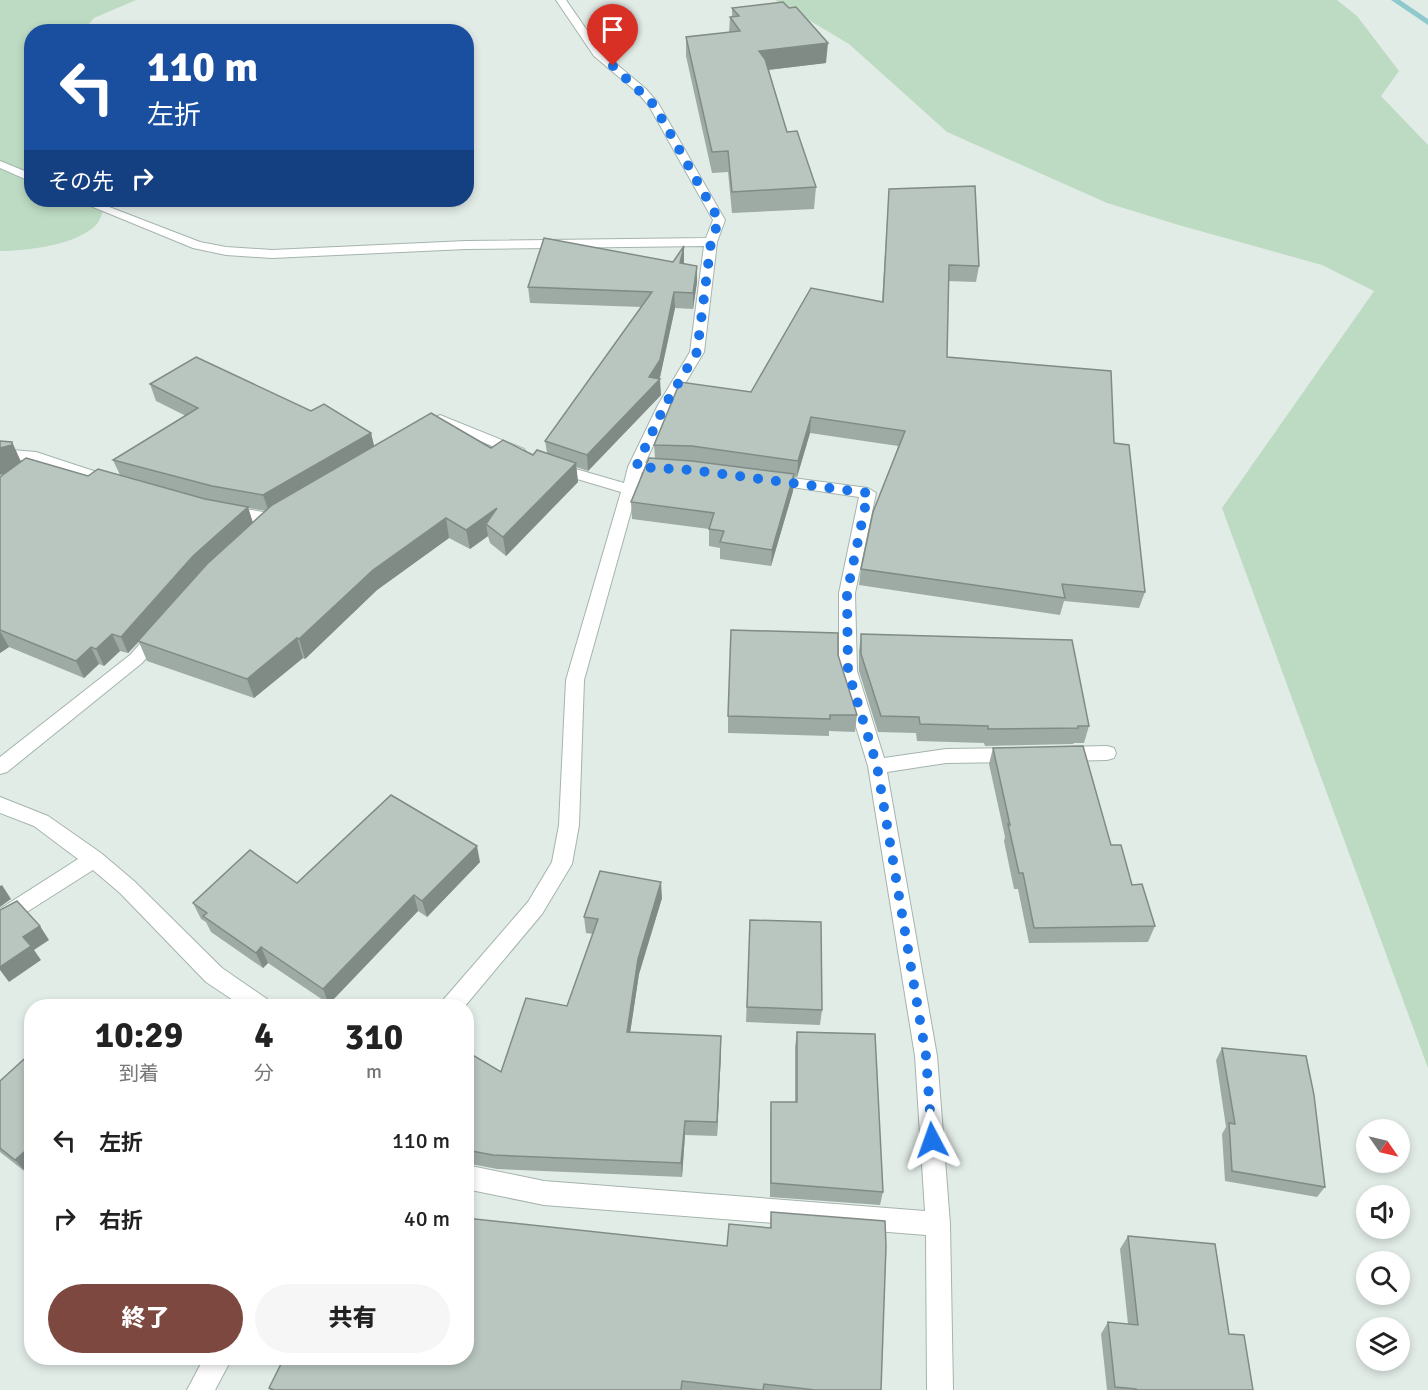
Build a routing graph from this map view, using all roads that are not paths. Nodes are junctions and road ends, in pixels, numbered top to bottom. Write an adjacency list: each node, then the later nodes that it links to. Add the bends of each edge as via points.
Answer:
1 (561, 0): 5 (street, via 598,54 654,105 719,220)
2 (0, 164): 3 (street)
3 (24, 175)
4 (100, 207): 5 (street, via 197,245 272,254 466,245)
5 (711, 242): 8 (street, via 697,352 665,405)
6 (400, 442): 12 (street, via 440,419 562,471)
7 (0, 454): 11 (street, via 36,457)
8 (636, 467): 9 (street); 12 (street)
9 (692, 470)
10 (751, 478): 19 (street, via 868,493 847,593 848,671)
11 (124, 485)
12 (628, 489): 25 (street, via 575,680 569,825 562,864 535,908)
13 (291, 507): 15 (street)
14 (217, 510): 15 (street)
15 (271, 519): 16 (street)
16 (255, 533)
17 (168, 623): 20 (street, via 136,659)
18 (1107, 753): 19 (street, via 946,756)
19 (877, 766): 27 (street, via 926,1056)
20 (0, 767)
21 (0, 805): 22 (street, via 41,821)
22 (94, 859): 23 (street); 24 (street, via 214,975)
23 (0, 920)
24 (249, 999)
25 (458, 999)
26 (474, 1179): 27 (street, via 544,1192)
27 (938, 1224): 30 (street)
28 (215, 1365): 29 (street)
29 (200, 1390)
30 (940, 1390)

